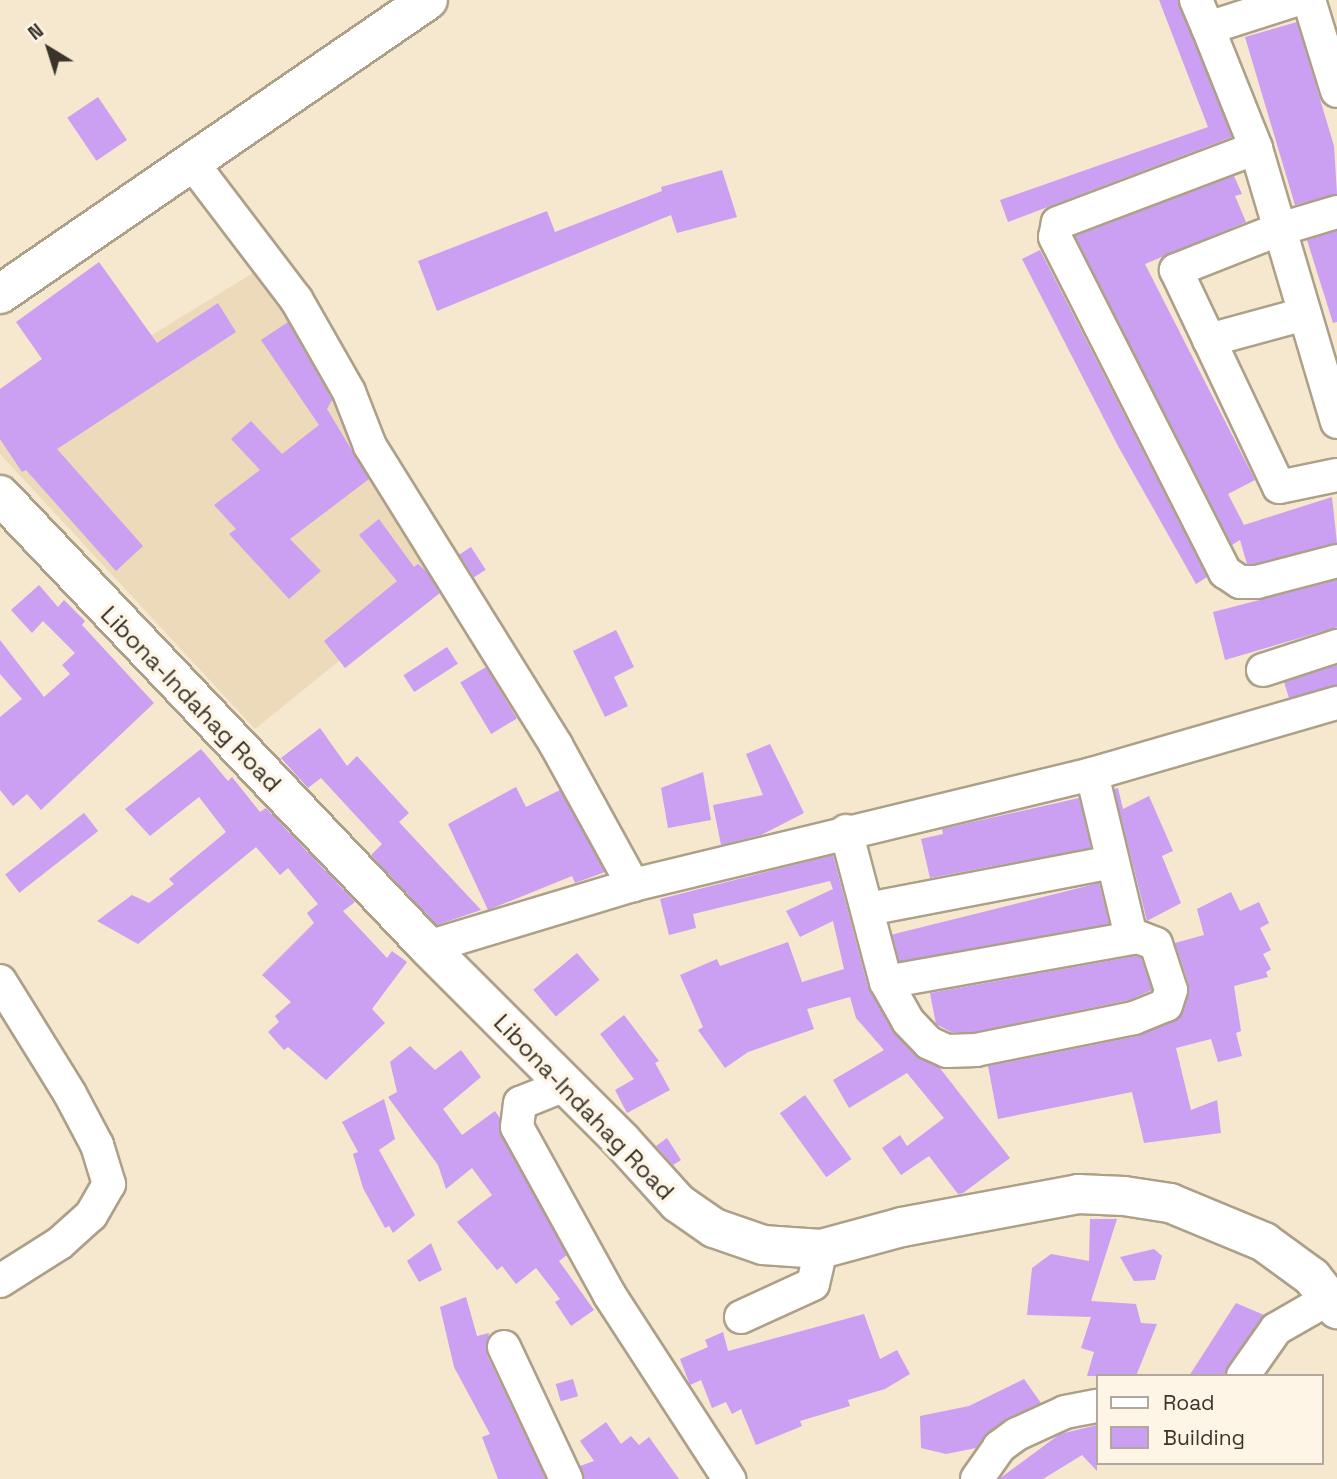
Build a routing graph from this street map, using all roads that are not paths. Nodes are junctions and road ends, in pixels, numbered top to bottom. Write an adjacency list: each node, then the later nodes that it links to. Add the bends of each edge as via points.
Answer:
1 (428, 0): 7 (main road)
2 (1295, 0): 4 (street)
3 (1309, 0): 5 (street)
4 (1202, 14): 6 (street)
5 (1337, 91)
6 (1256, 148): 9 (street); 16 (street, via 1058,223 1055,237 1225,572 1240,582 1257,582)
7 (193, 164): 10 (main road); 23 (street, via 296,299 349,392 370,446 556,745)
8 (1337, 212): 9 (street)
9 (1280, 229): 11 (street); 12 (street, via 1176,270)
10 (0, 294)
11 (1305, 314): 12 (street); 13 (street)
12 (1209, 340): 14 (street, via 1279,487)
13 (1337, 422)
14 (1337, 475)
15 (0, 495): 26 (main road, Libona-Indahag Road)
16 (1337, 561)
17 (1337, 646): 18 (street)
18 (1263, 670)
19 (1337, 703): 20 (street)
20 (1091, 774): 21 (street); 22 (street)
21 (846, 831): 23 (street); 24 (street)
22 (1113, 862): 24 (street); 25 (street)
23 (633, 885): 26 (street)
24 (868, 909): 28 (street)
25 (1131, 937): 28 (street); 28 (street, via 1156,944 1171,990 1166,1005 1134,1018 976,1051 947,1051 929,1043 908,1021)
26 (428, 947): 29 (main road, Libona-Indahag Road)
27 (0, 981): 31 (street, via 70,1094 97,1145 109,1184 91,1215 60,1243)
28 (886, 982)
29 (565, 1085): 30 (main road, Libona-Indahag Road, via 678,1203 714,1228 762,1245); 38 (street, via 520,1103 517,1127 609,1294)
30 (821, 1249): 32 (main road, Libona-Indahag Road, via 902,1227 1078,1194 1124,1196 1170,1203 1264,1242 1312,1277); 33 (street, via 813,1283)
31 (0, 1281)
32 (1334, 1304): 35 (street, via 1276,1329)
33 (741, 1317)
34 (504, 1347): 37 (street)
35 (1243, 1374)
36 (1096, 1406): 39 (street, via 1065,1412 1017,1434 999,1447)
37 (566, 1479)
38 (729, 1479)
39 (977, 1479)

